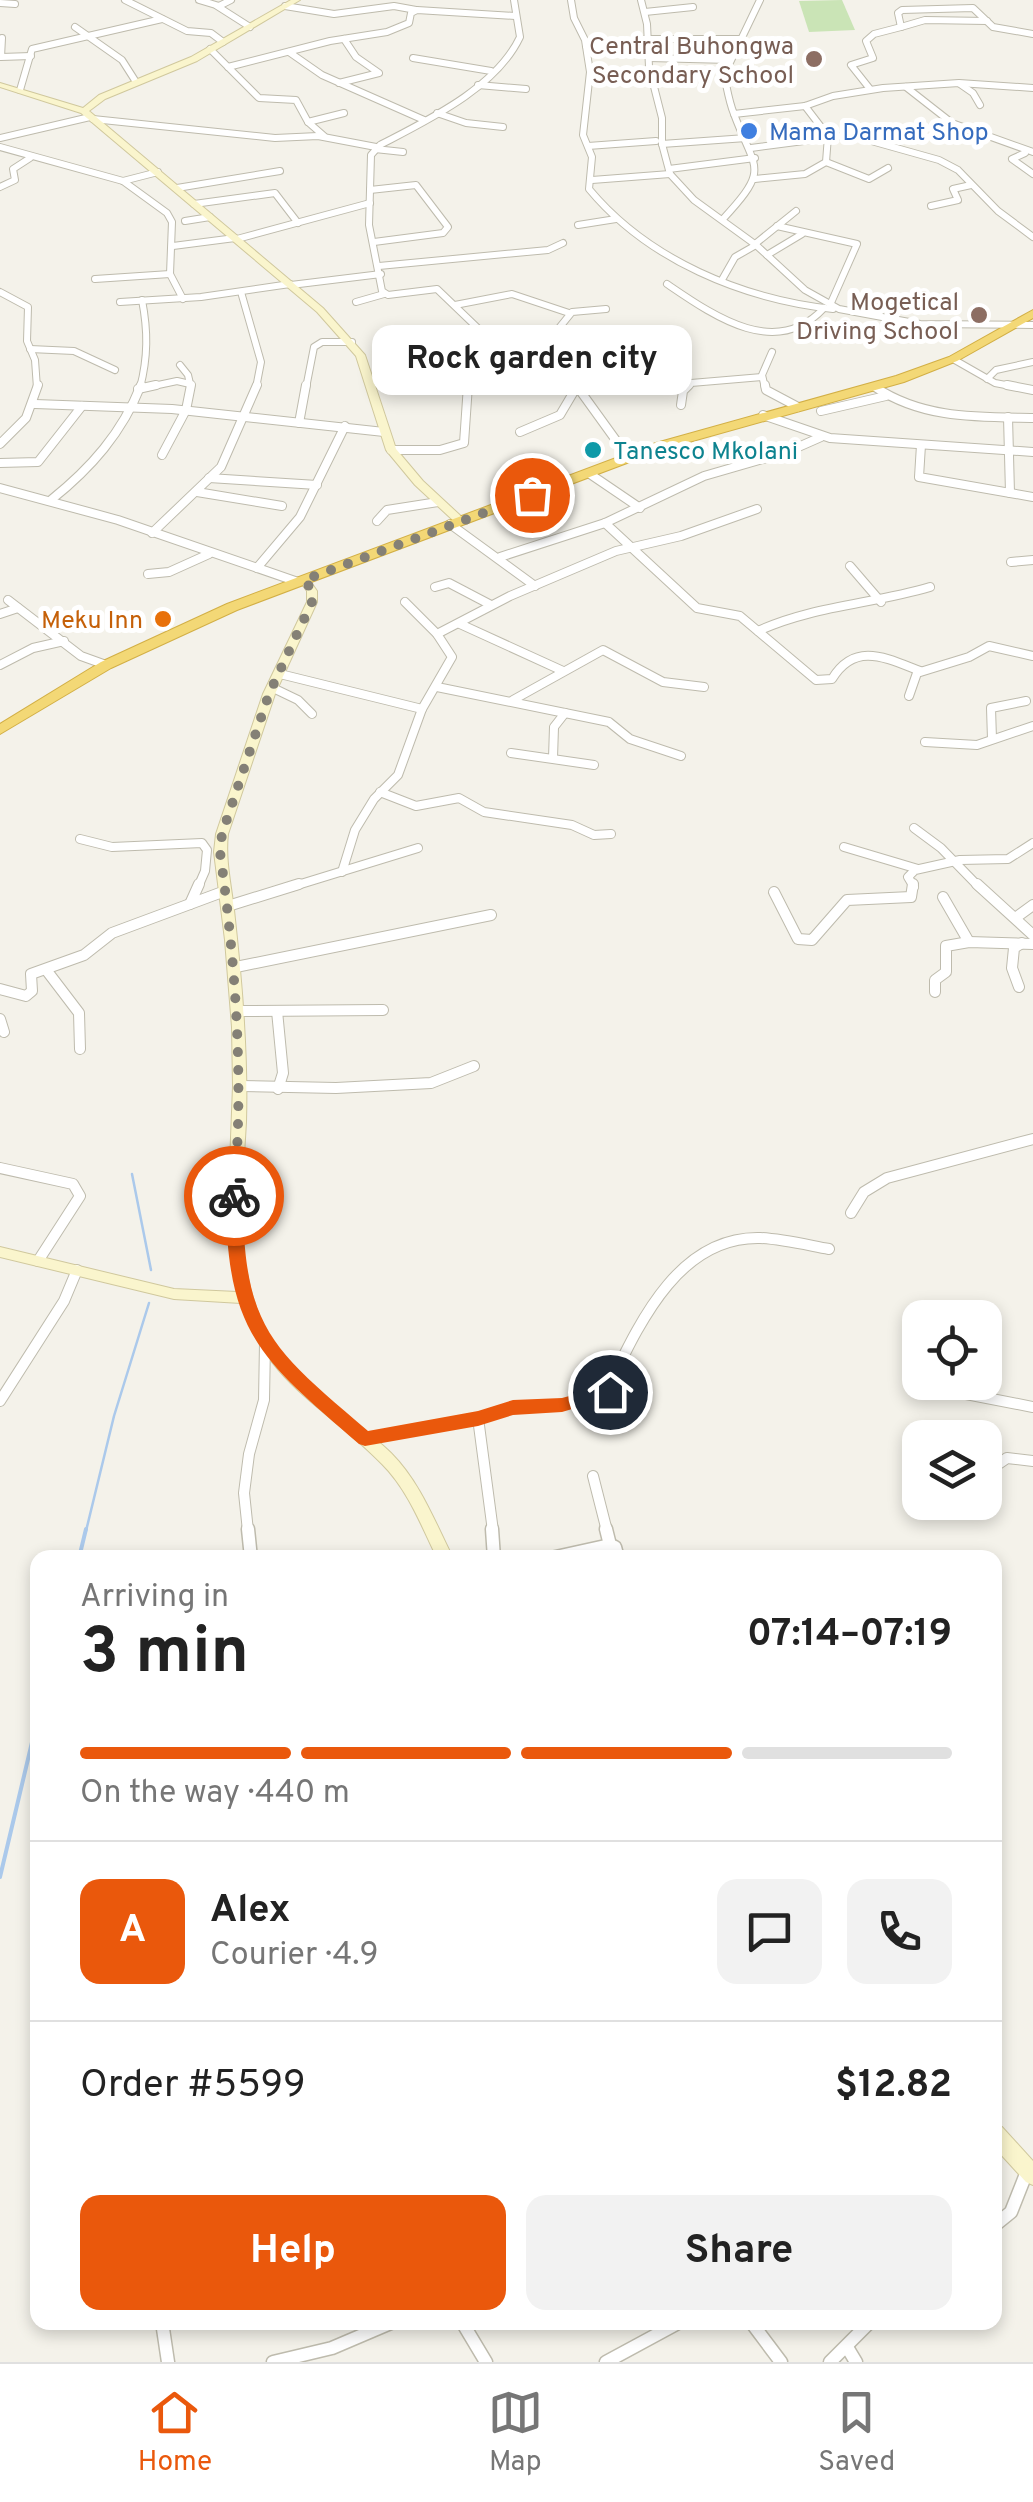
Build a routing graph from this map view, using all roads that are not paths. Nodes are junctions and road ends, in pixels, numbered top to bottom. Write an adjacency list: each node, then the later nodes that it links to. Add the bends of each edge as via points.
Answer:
1 (125, 0): 17 (street)
2 (199, 0): 11 (street)
3 (231, 0): 11 (street)
4 (296, 0): 12 (street)
5 (512, 0): 16 (street)
6 (572, 0): 29 (street)
7 (642, 0): 15 (street)
8 (760, 0): 26 (street)
9 (0, 3): 10 (street)
10 (15, 4)
11 (217, 6): 19 (street)
12 (285, 6): 14 (street, via 334,14 394,6); 19 (street)
13 (693, 7): 15 (street)
14 (417, 10): 16 (street); 25 (street, via 402,27)
15 (645, 12): 27 (street)
16 (515, 16): 37 (street, via 520,40)
17 (162, 19): 23 (street); 28 (street)
18 (987, 21): 21 (street, via 925,20); 21 (street, via 973,8 911,9 898,13); 22 (street, via 997,28)
19 (250, 26): 28 (street)
20 (75, 27): 23 (street)
21 (901, 27): 47 (street, via 870,38 873,58 852,65)
22 (1030, 29)
23 (85, 37): 32 (street, via 32,49); 38 (street, via 117,52)
24 (2, 38): 32 (street, via 2,57)
25 (344, 39): 31 (street); 39 (street, via 379,73)
26 (741, 39): 27 (street); 35 (street)
27 (646, 40): 29 (street); 34 (street)
28 (223, 42): 30 (street)
29 (586, 46): 66 (street)
30 (210, 49): 36 (street); 38 (street)
31 (289, 52): 36 (street); 39 (street)
32 (31, 56): 46 (street)
33 (412, 58): 37 (street)
34 (649, 58): 35 (street); 64 (street, via 662,118)
35 (730, 60): 52 (street, via 724,75)
36 (228, 67): 55 (street, via 262,99 296,100)
37 (492, 72): 42 (street)
38 (136, 82): 53 (street, via 102,97)
39 (339, 83): 54 (street)
40 (959, 83): 43 (street); 44 (street); 48 (street)
41 (0, 84): 46 (street)
42 (478, 85): 45 (street); 50 (street)
43 (906, 86): 47 (street); 71 (street, via 952,123)
44 (1033, 88)
45 (526, 89)
46 (20, 90): 53 (street)
47 (870, 90): 49 (street)
48 (980, 105)
49 (805, 106): 52 (street); 60 (street)
50 (437, 112): 54 (street); 56 (street)
51 (344, 114): 55 (street)
52 (734, 114): 62 (street)
53 (89, 116): 57 (street); 63 (street); 77 (street)
54 (424, 120): 68 (street)
55 (308, 122): 63 (street)
56 (503, 126)
57 (42, 127): 59 (street); 61 (street)
58 (628, 132): 65 (street)
59 (50, 136)
60 (828, 136): 69 (street); 74 (street); 83 (street, via 858,136 939,160)
61 (0, 138)
62 (746, 138): 64 (street); 69 (street)
63 (329, 139): 68 (street)
64 (659, 142): 65 (street); 78 (street)
65 (629, 143): 66 (street)
66 (588, 146): 81 (street)
67 (0, 148): 72 (street)
68 (375, 148): 70 (street); 86 (street)
69 (751, 148): 73 (street)
70 (404, 152)
71 (1029, 152): 79 (street, via 1012,159)
72 (30, 158): 82 (street); 84 (street)
73 (755, 158): 78 (street); 80 (street)
74 (826, 162): 75 (street, via 869,179); 80 (street, via 805,174)
75 (888, 168)
76 (280, 171): 85 (street)
77 (158, 172): 82 (street); 85 (street)
78 (669, 172): 81 (street); 93 (street)
79 (1033, 174)
80 (754, 179): 93 (street)
81 (592, 180): 92 (street, via 589,189)
82 (122, 181): 104 (street, via 171,218)
83 (972, 185): 89 (street, via 953,190 958,200); 99 (street)
84 (0, 188)
85 (177, 188): 88 (street)
86 (370, 190): 87 (street); 101 (street, via 416,185 448,228)
87 (370, 203): 95 (street); 101 (street)
88 (194, 204): 91 (street); 95 (street, via 275,193)
89 (931, 206)
90 (796, 212): 97 (street)
91 (210, 217): 94 (street); 100 (street)
92 (616, 219): 96 (street); 108 (street, via 656,247)
93 (723, 219): 103 (street)
94 (185, 221)
95 (298, 223): 100 (street)
96 (578, 226)
97 (777, 226): 98 (street); 103 (street)
98 (802, 234): 105 (street); 120 (street, via 857,244)
99 (1033, 238)
100 (236, 239): 104 (street); 110 (street)
101 (374, 242): 106 (street)
102 (563, 244): 106 (street)
103 (756, 245): 105 (street); 108 (street, via 735,257)
104 (173, 246): 107 (street)
105 (767, 255): 120 (street)
106 (380, 270): 110 (street); 114 (street)
107 (170, 274): 109 (street); 115 (street)
108 (723, 278): 120 (street, via 779,301)
109 (96, 279)
110 (291, 284): 113 (street); 126 (street)
111 (666, 284): 120 (street, via 729,320 778,335 799,331)
112 (0, 292): 128 (street, via 28,307)
113 (242, 292): 115 (street); 152 (street, via 260,362 257,386)
114 (384, 294): 118 (street); 119 (street, via 437,289)
115 (183, 299): 116 (street)
116 (142, 300): 117 (street); 139 (street, via 150,347)
117 (120, 302)
118 (356, 302)
119 (455, 306): 123 (street, via 512,294); 127 (street, via 487,337)
120 (828, 307): 125 (street, via 920,324)
121 (606, 309): 123 (street)
122 (1033, 313): 125 (highway)
123 (569, 314): 127 (street)
124 (1033, 325): 125 (street)
125 (1013, 326): 130 (highway)
126 (352, 342): 135 (street); 153 (street, via 314,346)
127 (546, 344): 138 (street)
128 (30, 349): 133 (street, via 74,351); 142 (street)
129 (772, 352): 134 (street)
130 (953, 359): 136 (street); 141 (highway)
131 (1033, 362): 136 (street, via 996,370)
132 (180, 366): 137 (street)
133 (115, 370)
134 (762, 377): 143 (street, via 691,382); 146 (street, via 768,392)
135 (369, 380): 155 (street); 160 (street, via 455,372 468,380 464,443)
136 (987, 380): 140 (street)
137 (190, 384): 139 (street); 147 (street)
138 (576, 388): 156 (street, via 560,415); 164 (street)
139 (138, 389): 145 (street)
140 (1033, 390)
141 (880, 392): 146 (highway); 148 (street); 150 (street, via 909,407)
142 (36, 404): 144 (street); 158 (street)
143 (681, 405)
144 (82, 406): 145 (street); 165 (street, via 38,462)
145 (132, 406): 147 (street); 173 (street, via 100,460)
146 (798, 407): 149 (highway)
147 (186, 410): 152 (street); 163 (street)
148 (821, 411)
149 (763, 416): 157 (street); 164 (highway)
150 (1008, 417): 151 (street); 161 (street)
151 (1033, 418)
152 (240, 419): 153 (street); 167 (street, via 230,452)
153 (300, 423): 154 (street)
154 (345, 426): 155 (street); 168 (street)
155 (384, 432): 160 (street)
156 (520, 432)
157 (821, 437): 159 (street); 176 (street, via 704,476)
158 (0, 444)
159 (921, 445): 161 (street); 171 (street, via 919,478)
160 (391, 450): 174 (street)
161 (1011, 450): 162 (street); 171 (street)
162 (1033, 452)
163 (162, 455)
164 (628, 457): 166 (highway)
165 (0, 463)
166 (590, 474): 176 (street); 179 (highway)
167 (209, 478): 168 (street); 170 (street)
168 (317, 485): 188 (street)
169 (0, 488): 173 (street)
170 (196, 492): 175 (street); 181 (street)
171 (1010, 493): 172 (street)
172 (1033, 496)
173 (51, 500): 181 (street)
174 (438, 502): 178 (street, via 380,512); 179 (street)
175 (282, 506)
176 (640, 508): 180 (street)
177 (756, 509): 182 (street)
178 (376, 522)
179 (455, 522): 184 (street); 190 (highway)
180 (606, 523): 182 (street); 184 (street)
181 (152, 533): 183 (street)
182 (632, 546): 192 (street); 201 (street, via 696,608 733,613)
183 (209, 554): 188 (street); 189 (street)
184 (500, 558): 192 (street)
185 (1033, 560): 186 (street)
186 (1012, 562)
187 (850, 566): 196 (street)
188 (257, 568): 190 (street)
189 (148, 574)
190 (301, 581): 206 (highway); 209 (street, via 312,590 312,602)
191 (436, 586): 197 (street, via 449,584)
192 (535, 586): 197 (street)
193 (930, 587): 196 (street)
194 (8, 600): 198 (street)
195 (405, 602): 202 (street)
196 (881, 602): 201 (street, via 792,615)
197 (491, 606): 200 (street)
198 (18, 608): 199 (street); 203 (street)
199 (0, 614)
200 (460, 624): 202 (street); 208 (street)
201 (758, 631): 207 (street, via 816,680 832,678 845,660 865,652)
202 (437, 634): 210 (street, via 452,657)
203 (64, 641): 205 (street); 206 (street)
204 (1033, 656): 207 (street, via 993,645)
205 (0, 664)
206 (106, 666): 220 (highway)
207 (920, 671): 213 (street)
208 (563, 672): 211 (street, via 603,650 654,679); 214 (street)
209 (280, 674): 212 (street); 216 (street)
210 (437, 687): 214 (street); 216 (street)
211 (704, 687)
212 (273, 688): 218 (street); 237 (street, via 222,834)
213 (909, 696)
214 (512, 700): 217 (street)
215 (1026, 701): 221 (street, via 991,708)
216 (422, 709): 227 (street, via 398,775)
217 (565, 713): 224 (street, via 612,723 630,740); 225 (street, via 554,727)
218 (312, 714)
219 (1033, 726): 221 (street)
220 (0, 730)
221 (992, 739): 222 (street, via 970,746)
222 (925, 742)
223 (511, 754): 225 (street)
224 (681, 756)
225 (553, 758): 226 (street)
226 (594, 765)
227 (380, 792): 229 (street, via 416,806 460,798 484,812); 236 (street, via 346,849)
228 (914, 828): 234 (street)
229 (610, 834)
230 (80, 839): 240 (street, via 112,847 202,844 208,850 205,871)
231 (1033, 843): 234 (street, via 1007,860)
232 (844, 847): 235 (street)
233 (418, 848): 236 (street)
234 (957, 860): 235 (street, via 933,871); 244 (street, via 979,888)
235 (918, 869): 238 (street, via 908,876 915,888 911,897 847,900 812,940 790,930)
236 (342, 872): 242 (street)
237 (225, 890): 240 (street); 242 (street)
238 (774, 892)
239 (943, 897): 246 (street)
240 (189, 905): 249 (street, via 112,933 77,961)
241 (1033, 905): 244 (street)
242 (228, 906): 248 (street)
243 (490, 914): 248 (street)
244 (1018, 916): 245 (street)
245 (1033, 935)
246 (970, 942): 247 (street); 252 (street, via 945,948 947,969 935,980)
247 (1028, 944): 250 (street, via 1014,948)
248 (236, 967): 255 (street)
249 (47, 971): 251 (street, via 31,974 26,996); 258 (street, via 79,1013)
250 (1019, 986)
251 (0, 989)
252 (934, 992)
253 (383, 1010): 254 (street)
254 (277, 1011): 255 (street); 261 (street)
255 (238, 1012): 260 (street)
256 (0, 1019): 257 (street)
257 (4, 1032)
258 (80, 1049)
259 (474, 1066): 261 (street, via 433,1083)
260 (240, 1086): 261 (street); 269 (street, via 233,1217)
261 (278, 1089)
262 (1033, 1139): 264 (street, via 887,1178 864,1192)
263 (0, 1168): 267 (street, via 79,1190)
264 (851, 1212)
265 (828, 1250): 274 (street, via 759,1238 722,1243 657,1297 614,1370 608,1393)
266 (0, 1252): 267 (street)
267 (38, 1261): 268 (street)
268 (77, 1270): 269 (street, via 174,1294); 272 (street, via 64,1302)
269 (243, 1298): 270 (street)
270 (265, 1343): 275 (street); 280 (street, via 264,1400 244,1494)
271 (999, 1400): 273 (street)
272 (0, 1401)
273 (1033, 1407)
274 (478, 1418): 275 (street); 282 (street)
275 (365, 1439): 281 (street, via 391,1462)
276 (1002, 1461): 277 (street)
277 (1033, 1461)
278 (592, 1476): 279 (street)
279 (610, 1545): 283 (street); 284 (street)
280 (251, 1550)
281 (440, 1550)
282 (493, 1550)
283 (587, 1550)
284 (613, 1550)
285 (1002, 2141): 286 (street)
286 (1030, 2171): 287 (street)
287 (1002, 2219)
288 (163, 2330): 296 (street)
289 (378, 2330): 295 (street)
290 (467, 2330): 298 (street)
291 (665, 2330): 299 (street)
292 (757, 2330): 300 (street)
293 (863, 2330): 294 (street)
294 (847, 2348): 301 (street); 302 (street)
295 (333, 2355): 297 (street)
296 (168, 2362)
297 (273, 2362)
298 (486, 2362)
299 (606, 2362)
300 (781, 2362)
301 (830, 2362)
302 (856, 2362)

